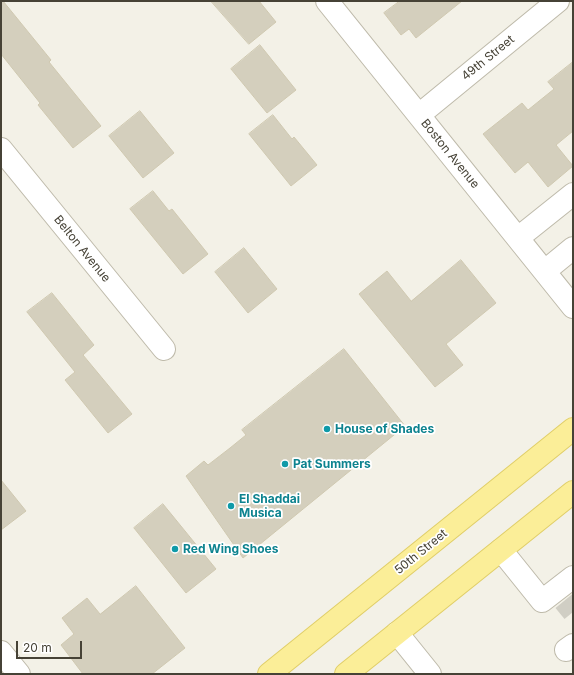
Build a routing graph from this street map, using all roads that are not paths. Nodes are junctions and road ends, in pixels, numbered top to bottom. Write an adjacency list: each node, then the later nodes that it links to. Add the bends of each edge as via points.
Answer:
1 (327, 1): 3 (street, Boston Avenue)
2 (558, 1): 3 (street, 49th Street)
3 (419, 114): 6 (street, Boston Avenue)
4 (1, 149): 10 (street, Belton Avenue)
5 (573, 194): 6 (street)
6 (518, 238): 8 (street, Boston Avenue)
7 (573, 248): 8 (street)
8 (544, 271): 9 (street, Boston Avenue)
9 (573, 307)
10 (164, 350)
11 (573, 429): 18 (main road, 50th Street)
12 (573, 492): 13 (main road)
13 (501, 550): 14 (street, via 542,601 560,596); 15 (main road)
14 (573, 577)
15 (397, 633): 19 (main road); 20 (street)
16 (1, 652): 17 (street)
17 (19, 674)
18 (268, 674)
19 (346, 674)
20 (430, 674)

